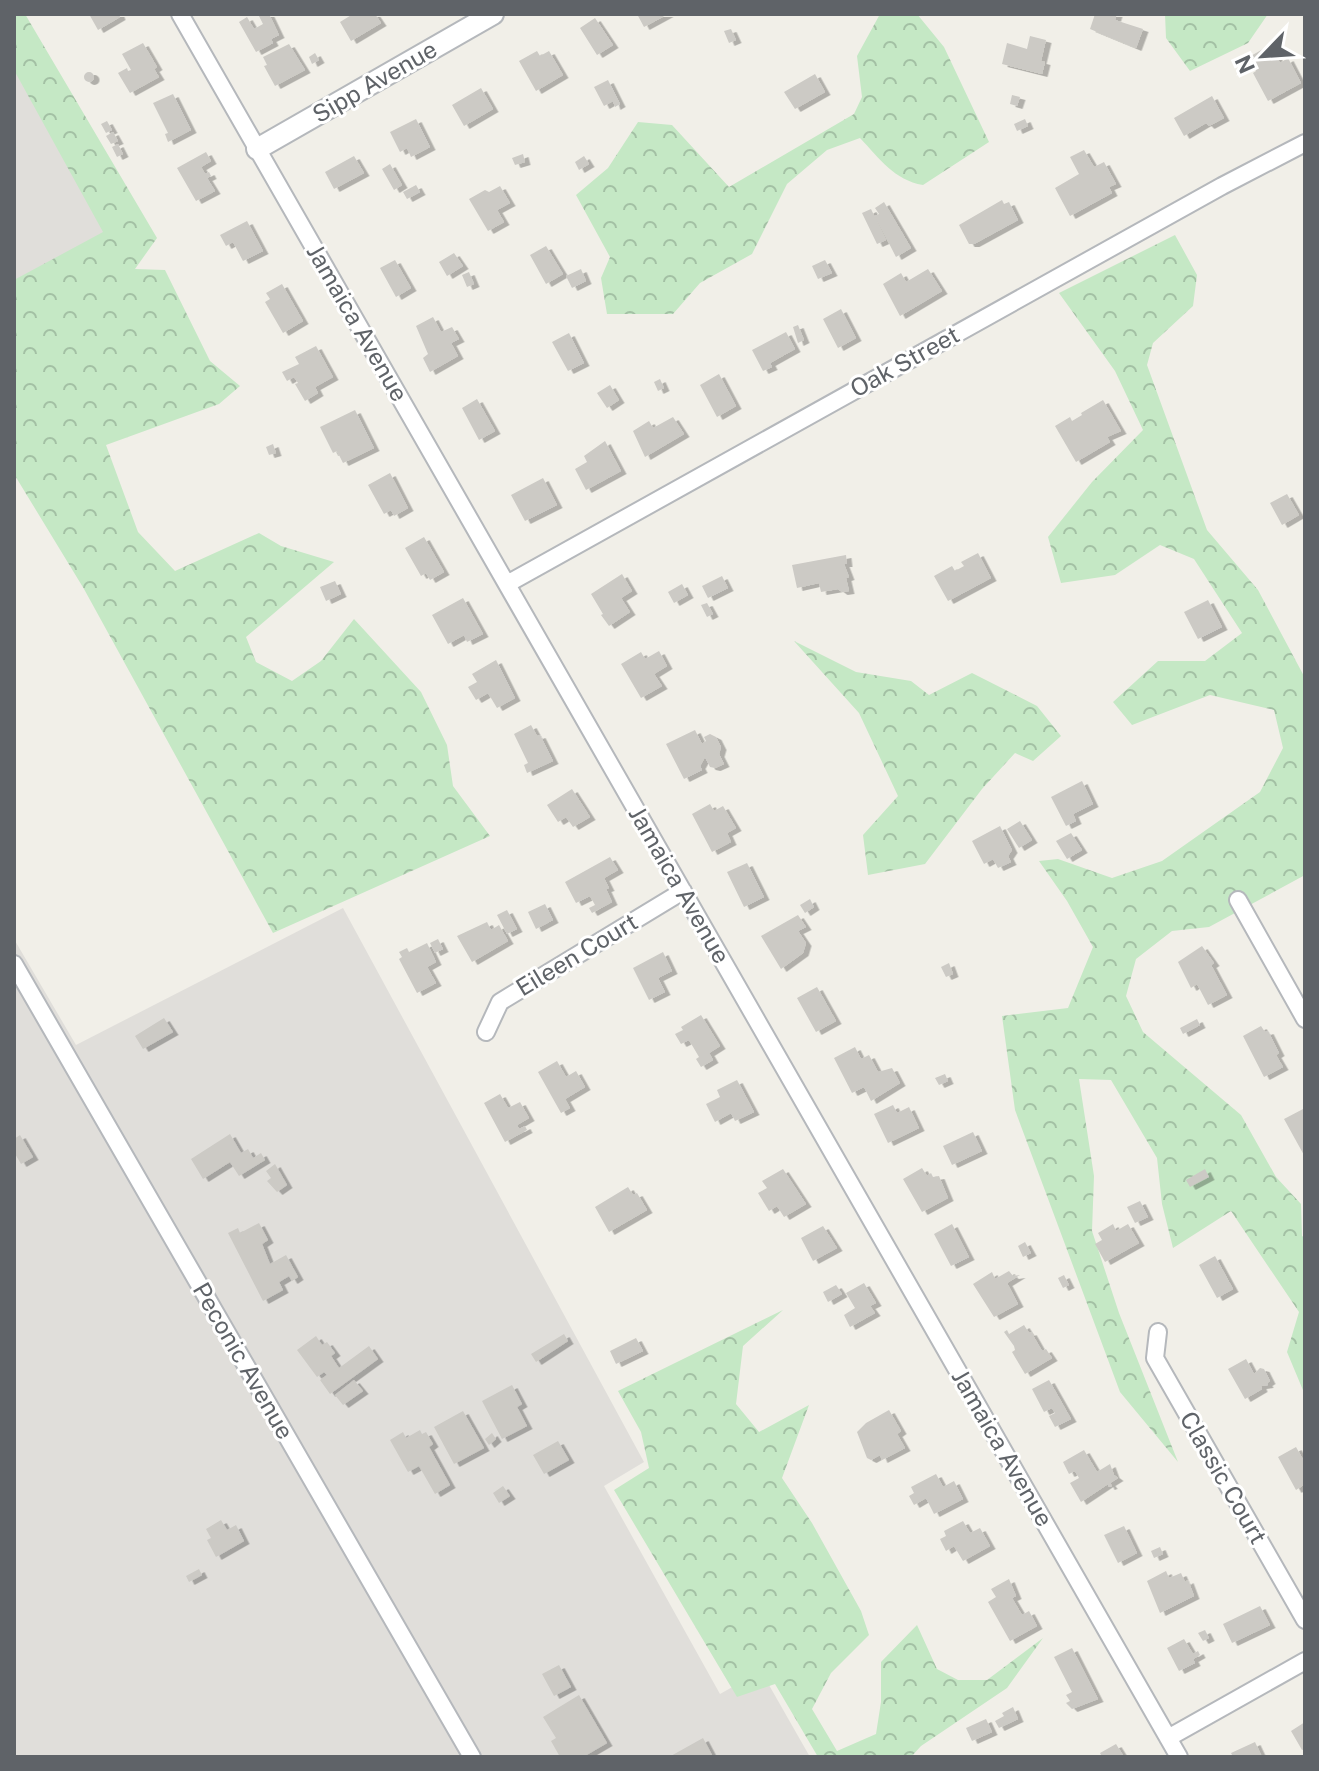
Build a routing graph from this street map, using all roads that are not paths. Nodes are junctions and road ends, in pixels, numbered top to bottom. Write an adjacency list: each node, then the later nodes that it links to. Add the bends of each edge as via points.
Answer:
1 (180, 14): 4 (street, Jamaica Avenue)
2 (493, 14): 4 (street, Sipp Avenue)
3 (1305, 143): 5 (street, Oak Street)
4 (257, 149): 5 (street, Jamaica Avenue)
5 (507, 584): 6 (street, Jamaica Avenue)
6 (683, 891): 10 (street, Eileen Court, via 500,1002); 14 (street, Jamaica Avenue)
7 (1238, 900): 9 (street)
8 (14, 964): 15 (street, Peconic Avenue)
9 (1305, 1019)
10 (486, 1032)
11 (1158, 1332): 12 (street, Classic Court, via 1155,1358)
12 (1305, 1620)
13 (1305, 1661): 14 (street)
14 (1168, 1738): 16 (street, Jamaica Avenue)
15 (472, 1757)
16 (1179, 1757)

